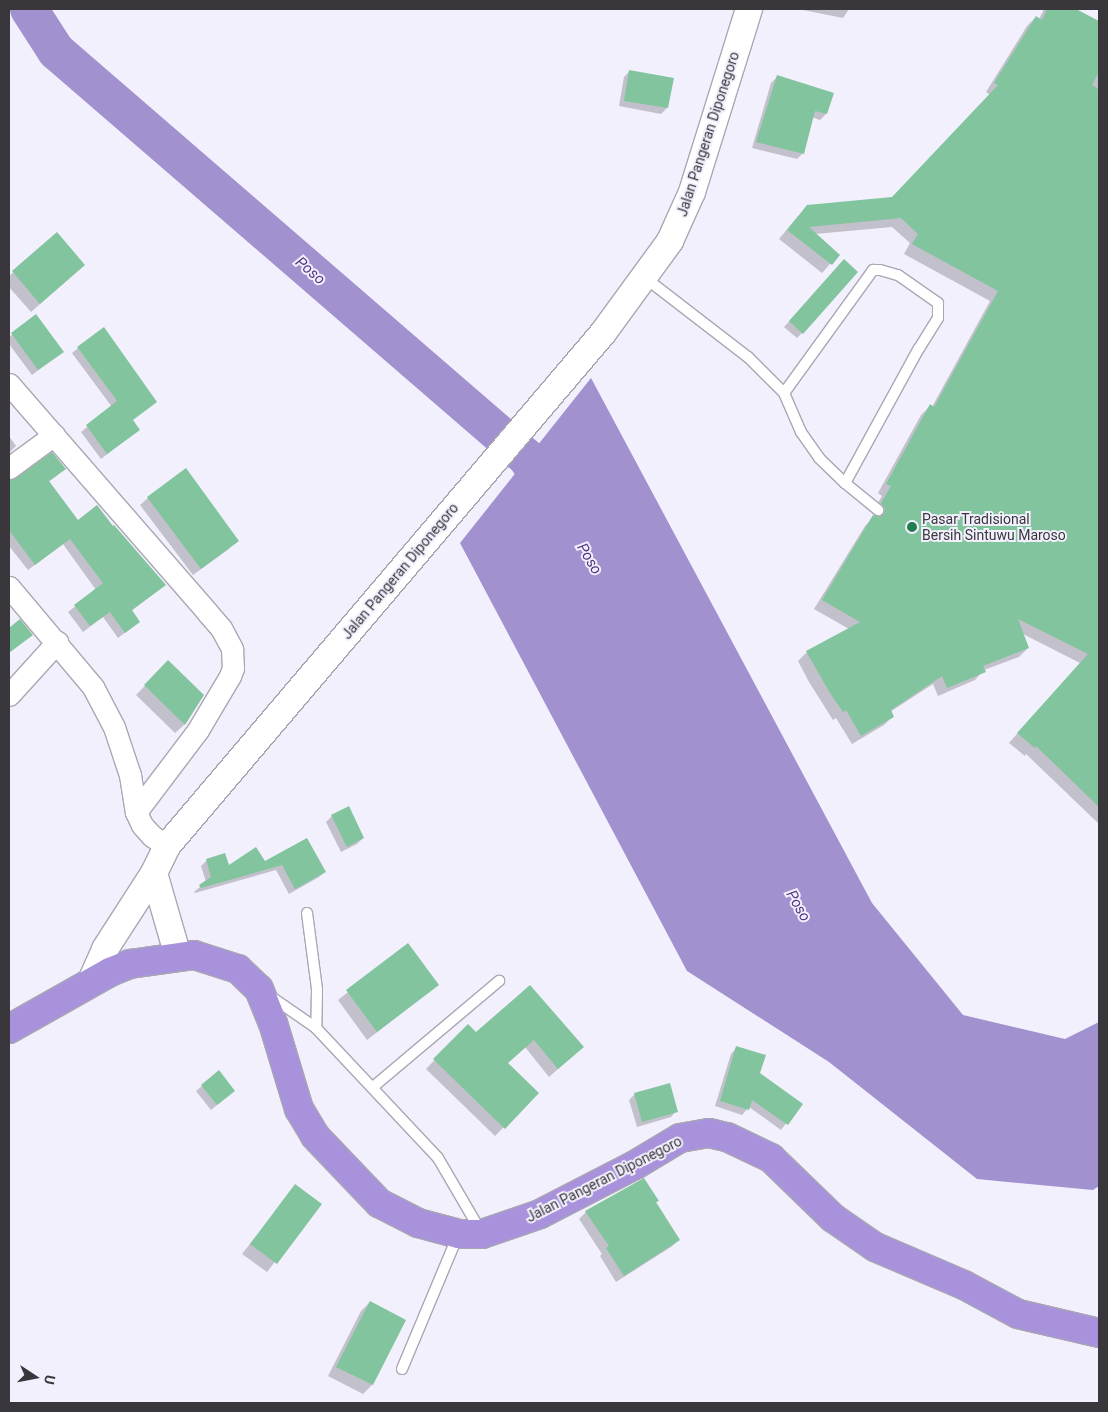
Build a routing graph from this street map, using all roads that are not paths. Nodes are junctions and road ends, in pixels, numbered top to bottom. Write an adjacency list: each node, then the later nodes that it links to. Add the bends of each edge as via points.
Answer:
1 (749, 9): 2 (street, Jalan Pangeran Diponegoro, via 683,215 670,241)
2 (644, 277): 4 (lane, via 748,357); 13 (street, Jalan Pangeran Diponegoro, via 603,333)
3 (9, 384): 5 (street)
4 (784, 393): 7 (lane, via 810,445); 7 (lane, via 874,270 898,275 938,303 938,318)
5 (54, 435): 6 (street); 12 (street, via 208,612 232,649 230,676 198,730)
6 (9, 468)
7 (845, 483): 8 (lane)
8 (878, 510)
9 (9, 587): 10 (street)
10 (58, 642): 11 (street); 12 (street, via 93,687 114,727 130,774)
11 (9, 695)
12 (136, 812): 13 (street, via 152,836)
13 (167, 846): 14 (street, Jalan Pangeran Diponegoro)
14 (154, 873): 16 (street); 17 (street, Jalan Pangeran Diponegoro, via 105,950)
15 (306, 913): 20 (lane, via 317,989)
16 (178, 956): 17 (highway, via 130,964); 19 (highway, via 194,955 226,964 238,969)
17 (91, 981): 21 (highway)
18 (499, 981): 22 (lane)
19 (259, 989): 20 (lane); 23 (highway, via 273,1023 299,1109 316,1136 379,1203 418,1223)
20 (316, 1028): 22 (lane)
21 (9, 1029)
22 (373, 1087): 23 (lane, via 438,1158)
23 (470, 1234): 24 (highway, Jalan Pangeran Diponegoro, via 540,1214 680,1138 709,1133 727,1137 771,1158 833,1218 875,1247 964,1284 1018,1314); 25 (lane)
24 (1099, 1333)
25 (402, 1369)

